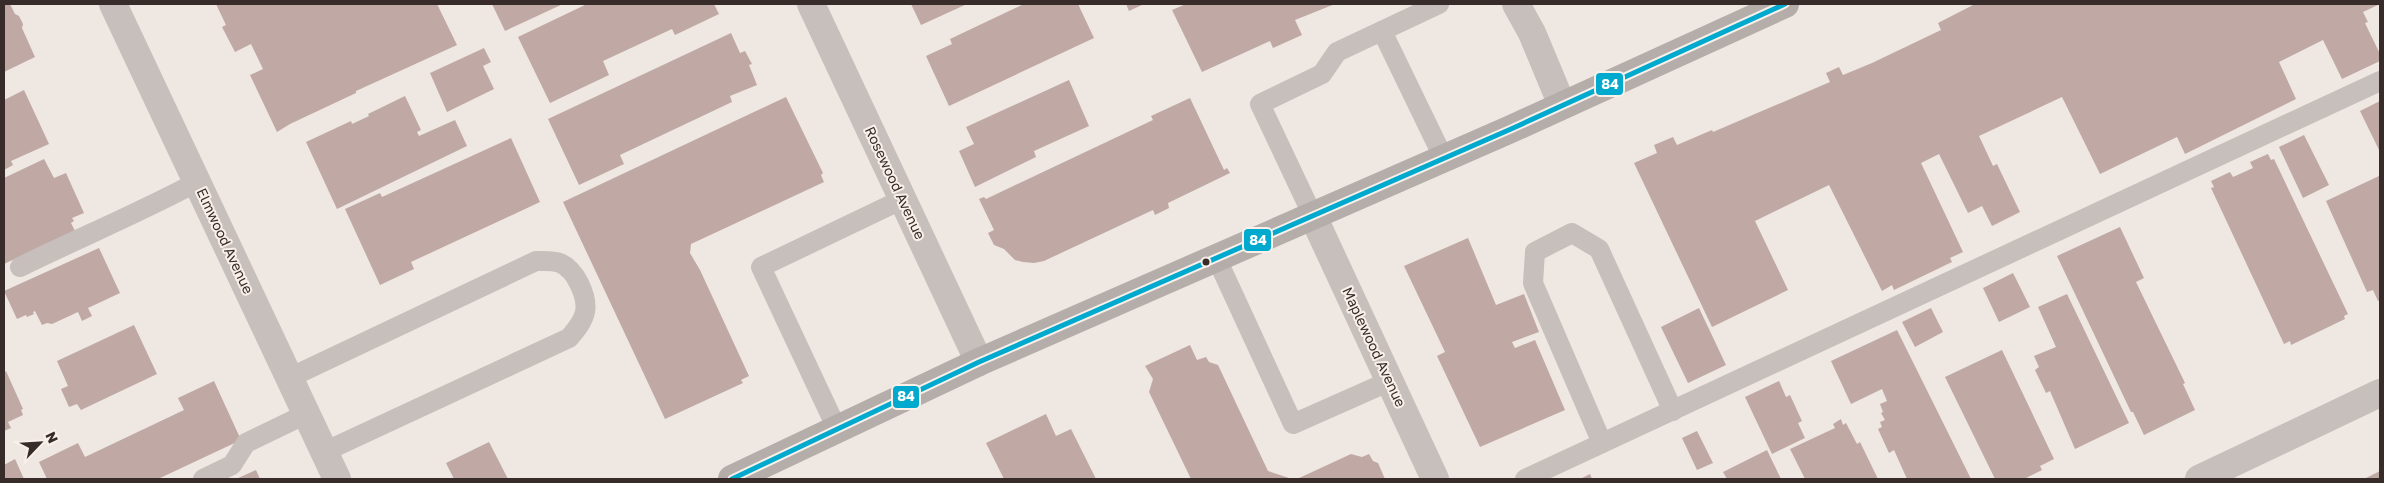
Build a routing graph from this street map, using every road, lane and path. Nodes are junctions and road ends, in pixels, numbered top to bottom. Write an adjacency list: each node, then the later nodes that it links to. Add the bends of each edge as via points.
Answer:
1 (113, 4): 10 (street, Elmwood Avenue)
2 (811, 4): 11 (street, Rosewood Avenue)
3 (1439, 4): 6 (lane)
4 (1516, 4): 8 (street, via 1532,33)
5 (1785, 4): 8 (main road)
6 (1382, 31): 9 (lane); 12 (lane, via 1337,52 1322,74 1260,104)
7 (2380, 81): 19 (lane)
8 (1562, 105): 9 (main road)
9 (1443, 157): 12 (main road)
10 (197, 182): 14 (lane); 16 (street, Elmwood Avenue)
11 (903, 199): 15 (street, Rosewood Avenue); 21 (lane, via 761,267)
12 (1312, 214): 13 (main road); 17 (street, Maplewood Avenue)
13 (1216, 257): 15 (main road); 17 (lane, via 1294,424)
14 (20, 267)
15 (979, 362): 21 (main road)
16 (289, 378): 20 (street, Elmwood Avenue); 23 (lane, via 536,261 562,263 573,273 584,294 586,312 569,338)
17 (1390, 381): 27 (street, Maplewood Avenue)
18 (2380, 393): 29 (street)
19 (1673, 411): 22 (lane); 22 (lane, via 1598,249 1572,233 1534,252 1533,283)
20 (306, 414): 23 (street, Elmwood Avenue); 24 (lane, via 246,443 232,465)
21 (837, 429): 26 (main road)
22 (1602, 443): 28 (lane)
23 (324, 452): 25 (street, Elmwood Avenue)
24 (203, 479)
25 (337, 479)
26 (732, 479)
27 (1435, 479)
28 (1525, 479)
29 (2199, 479)

